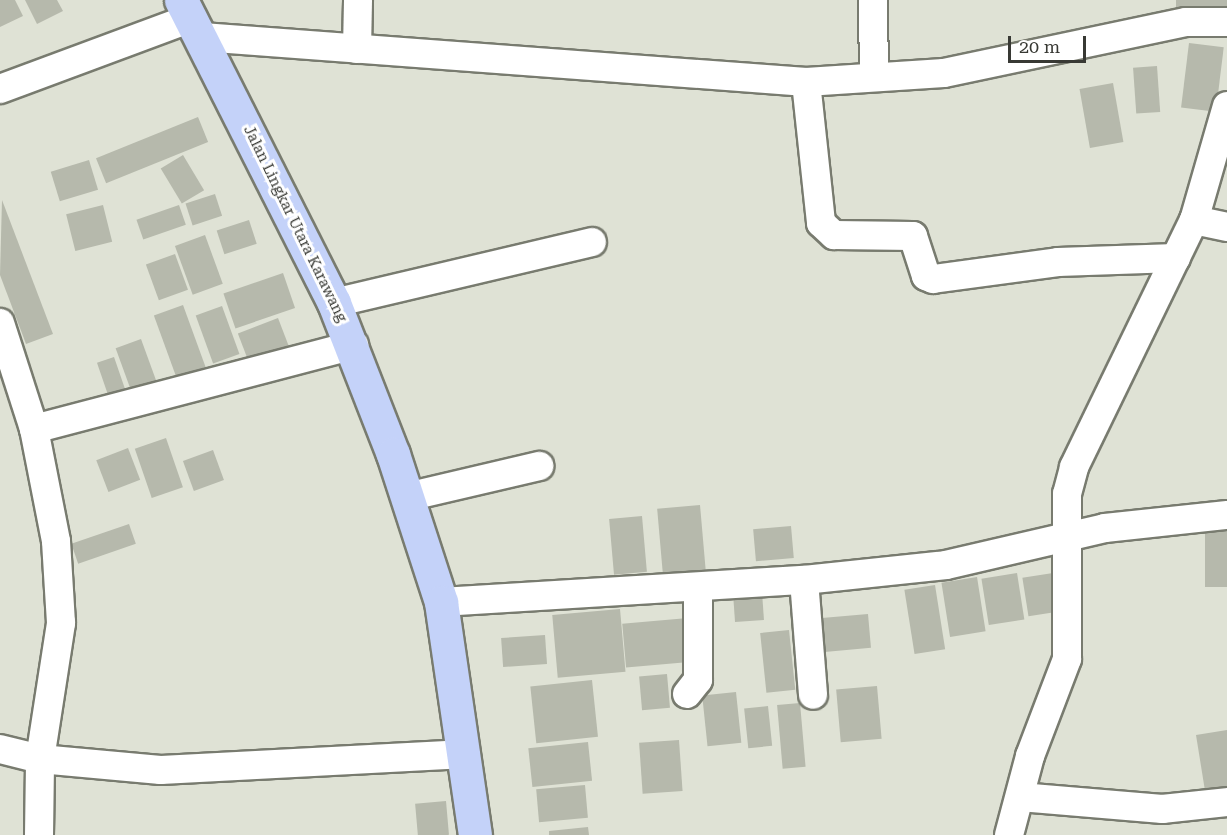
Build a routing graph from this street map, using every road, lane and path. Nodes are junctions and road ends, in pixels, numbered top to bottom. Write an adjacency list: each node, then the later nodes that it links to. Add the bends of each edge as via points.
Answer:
1 (358, 0): 5 (street)
2 (873, 0): 6 (street)
3 (192, 18): 5 (street); 8 (street); 14 (main road, Jalan Lingkar Utara Karawang)
4 (1227, 22): 6 (street, via 1186,22 1005,64)
5 (357, 50): 7 (street)
6 (873, 77): 7 (street)
7 (806, 82): 13 (street, via 821,223 834,236 913,237 926,276 933,279 1058,262)
8 (0, 88)
9 (1227, 106): 10 (street)
10 (1194, 220): 11 (street); 13 (street)
11 (1227, 227)
12 (592, 242): 14 (street)
13 (1176, 258): 21 (street, via 1102,400 1074,467)
14 (334, 303): 16 (main road, Jalan Lingkar Utara Karawang)
15 (0, 322): 17 (street)
16 (354, 345): 17 (street); 19 (main road, Jalan Lingkar Utara Karawang)
17 (34, 429): 29 (street, via 56,541 62,623)
18 (538, 466): 19 (street)
19 (407, 497): 24 (main road, Jalan Lingkar Utara Karawang)
20 (1227, 515): 21 (street)
21 (1065, 538): 22 (street, via 946,565); 30 (street, via 1067,659)
22 (804, 580): 23 (street); 26 (street)
23 (698, 586): 24 (street); 25 (street, via 698,680)
24 (441, 602): 28 (main road, Jalan Lingkar Utara Karawang)
25 (687, 694)
26 (813, 695)
27 (0, 749): 29 (street)
28 (466, 754): 29 (street, via 161,770); 33 (main road, Jalan Lingkar Utara Karawang)
29 (40, 759): 32 (street)
30 (1020, 797): 31 (street, via 1162,809); 34 (street)
31 (1227, 802)
32 (39, 835)
33 (475, 835)
34 (1009, 835)

